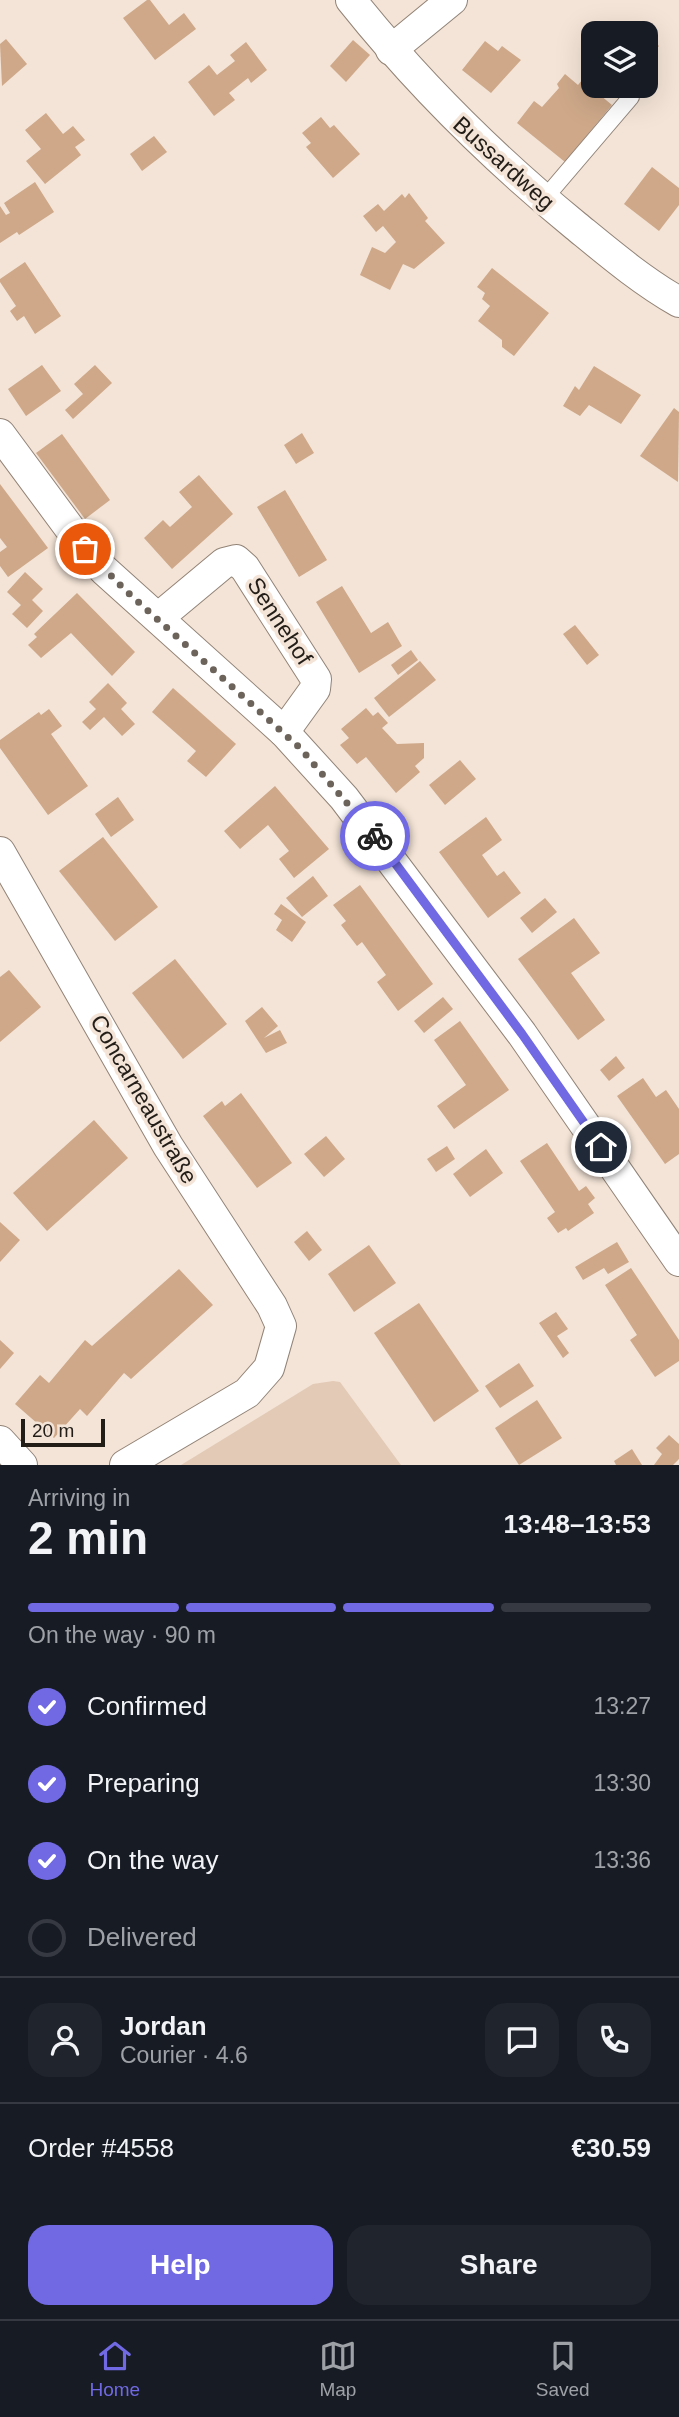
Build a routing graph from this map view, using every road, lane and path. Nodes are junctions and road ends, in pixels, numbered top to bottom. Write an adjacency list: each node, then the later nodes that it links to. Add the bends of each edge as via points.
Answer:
1 (351, 0): 3 (street, Bussardweg)
2 (452, 0): 3 (street)
3 (391, 50): 5 (street, Bussardweg, via 449,114)
4 (630, 98): 5 (lane)
5 (544, 199): 6 (street, Bussardweg, via 625,266)
6 (679, 302)
7 (0, 435): 8 (street, via 85,549)
8 (158, 618): 9 (street); 9 (street, Sennehof, via 224,564 236,561 246,568 316,678 315,689)
9 (284, 732): 11 (street, via 385,849 522,1034)
10 (0, 852): 14 (street, Concarneaustraße, via 168,1146 281,1326 269,1368 247,1393)
11 (679, 1261)
12 (0, 1441): 13 (street)
13 (22, 1465)
14 (125, 1465)

